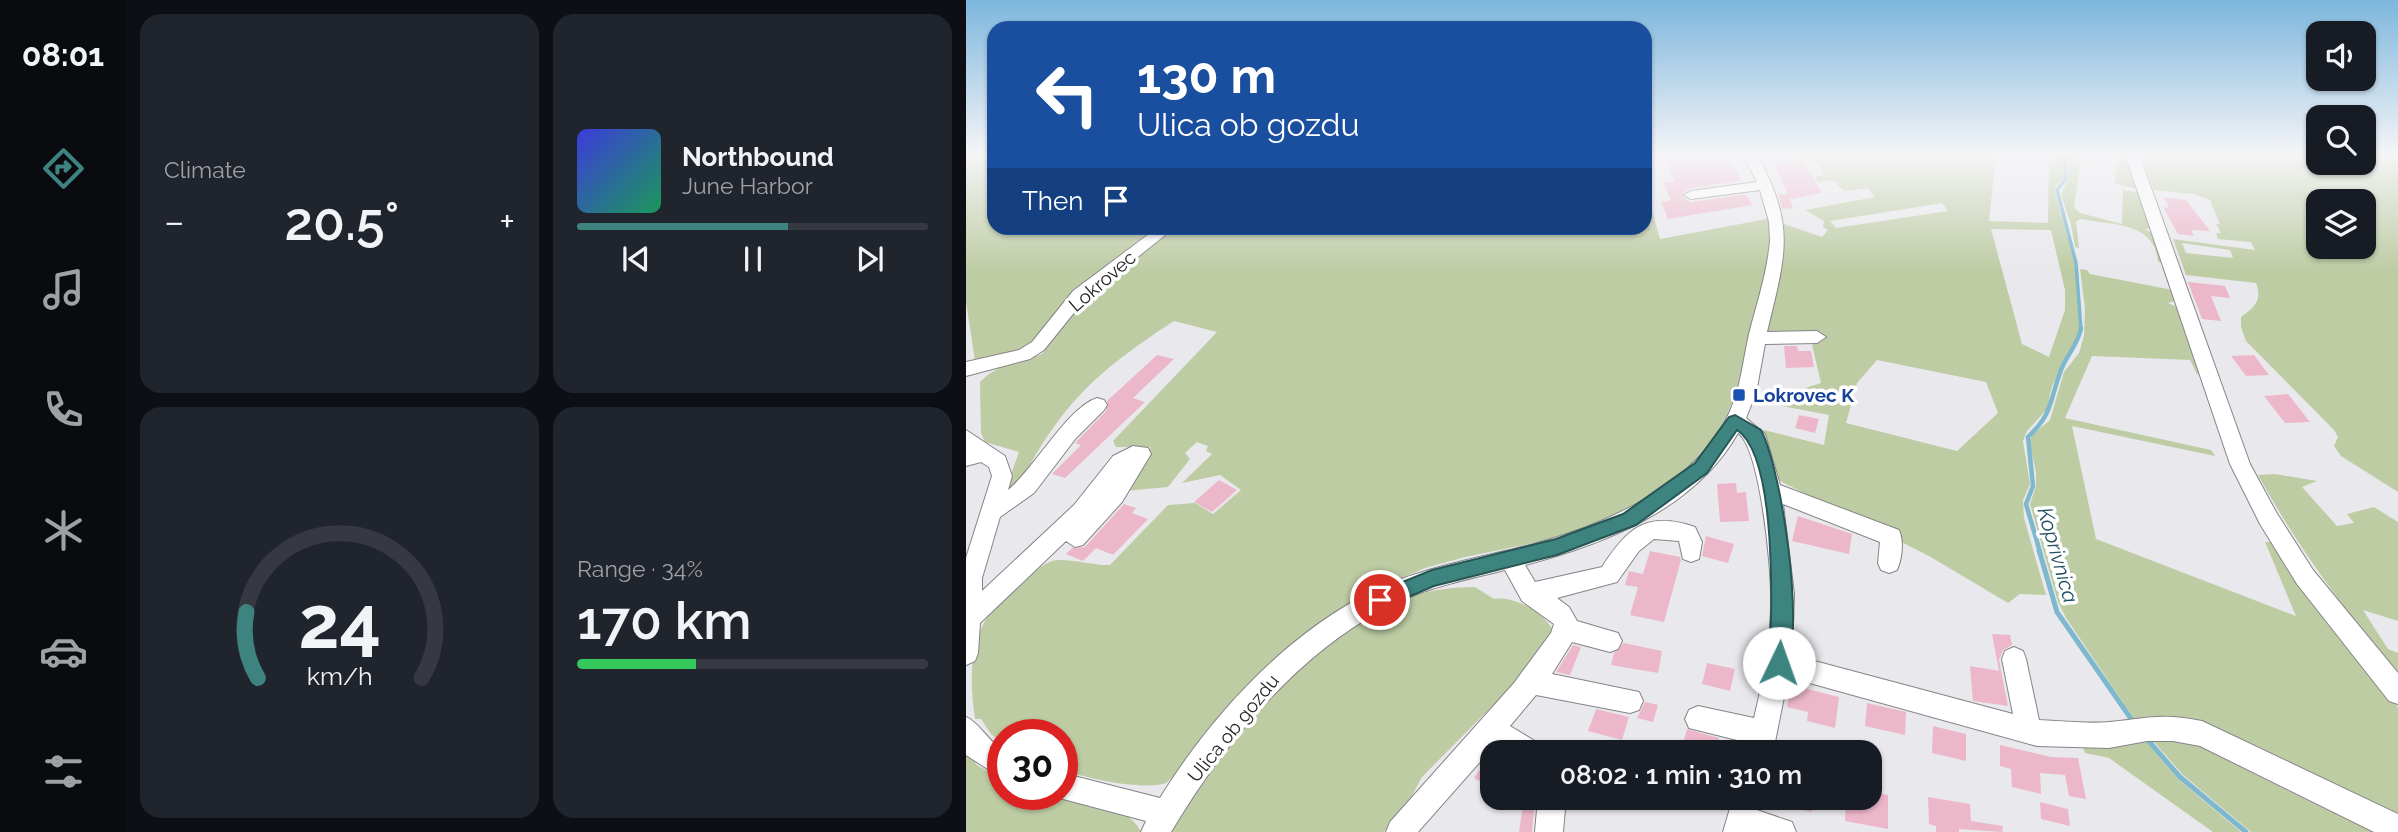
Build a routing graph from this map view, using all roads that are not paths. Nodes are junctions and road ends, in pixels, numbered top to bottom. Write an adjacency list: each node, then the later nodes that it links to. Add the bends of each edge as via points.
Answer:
1 (1708, 193): 4 (street)
2 (1771, 193): 7 (street, Ulica ob gozdu, via 1779,229 1774,273)
3 (2146, 193): 27 (street, via 2240,464 2305,577)
4 (1691, 195)
5 (1157, 235): 8 (street, Lokrovec, via 1079,295 1038,346 1024,355)
6 (1817, 337): 7 (street)
7 (1757, 338): 10 (street, Ulica ob gozdu, via 1745,400)
8 (966, 369)
9 (1097, 405): 14 (street, via 1067,436 1035,481)
10 (1735, 421): 13 (street, via 1755,434); 17 (street, Ulica ob gozdu, via 1701,468 1629,519 1594,535)
11 (966, 438): 12 (street)
12 (975, 456): 14 (street, via 998,462 1002,469)
13 (1773, 491): 18 (street, via 1891,537); 25 (street, via 1783,594)
14 (993, 511): 20 (street, via 971,578)
15 (1075, 538): 20 (street, via 1115,496 1141,454 1123,458 1096,496)
16 (1691, 552): 19 (street, via 1687,534 1658,529 1623,550 1609,575)
17 (1511, 559): 19 (street); 40 (street, Ulica ob gozdu, via 1396,592 1325,635 1279,671 1241,712)
18 (1889, 563)
19 (1530, 594): 21 (street, via 1562,615)
20 (971, 616): 23 (street)
21 (1566, 629): 22 (street); 26 (street)
22 (1610, 641)
23 (966, 650)
24 (2014, 659): 32 (street)
25 (1779, 663): 32 (street); 35 (street)
26 (1532, 682): 28 (street); 30 (street)
27 (2398, 692)
28 (1630, 701)
29 (1698, 719): 34 (street)
30 (1490, 729): 33 (street); 42 (street)
31 (966, 730): 36 (street)
32 (2027, 731): 41 (street, via 2068,736 2173,728 2202,734)
33 (1509, 740)
34 (1754, 740)
35 (1763, 740)
36 (987, 755)
37 (1078, 792): 40 (street)
38 (1551, 810): 43 (street)
39 (1741, 816): 44 (street)
40 (1161, 822)
41 (2398, 829)
42 (1400, 832)
43 (1549, 832)
44 (1782, 832)

